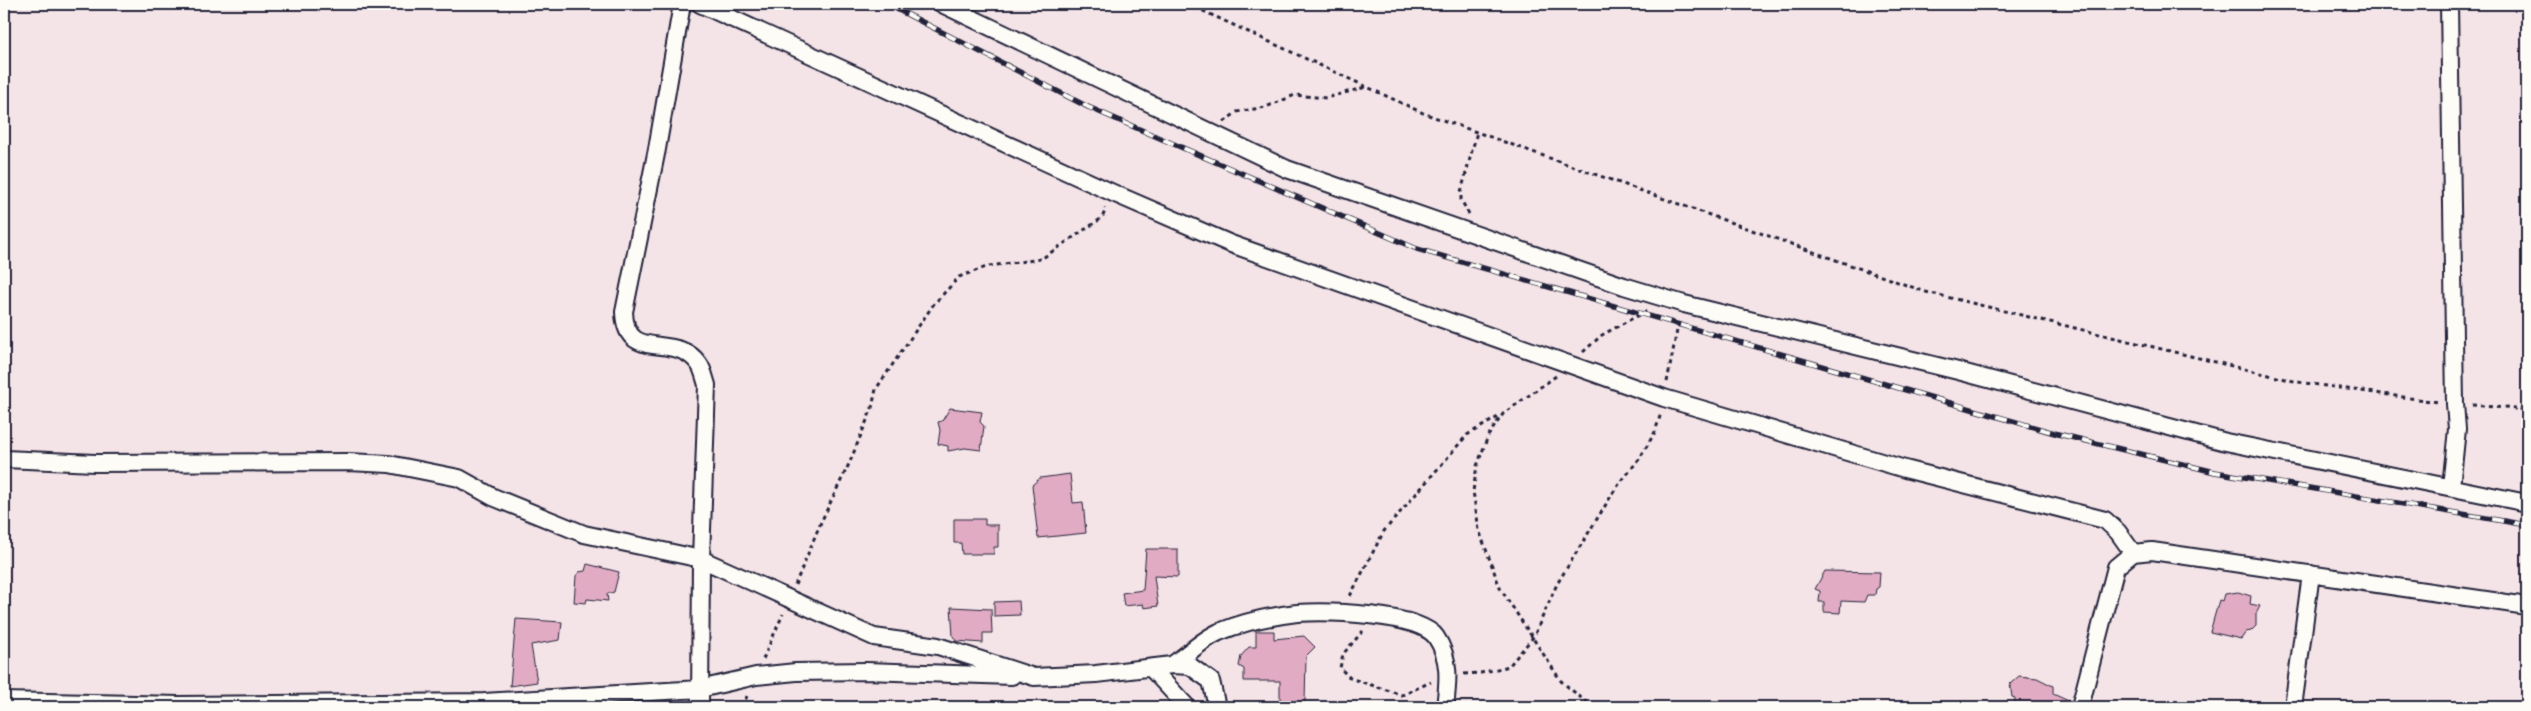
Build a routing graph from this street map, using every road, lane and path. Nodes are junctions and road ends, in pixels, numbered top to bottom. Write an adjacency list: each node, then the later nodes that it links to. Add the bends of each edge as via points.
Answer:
1 (682, 4): 22 (street, via 624,312 626,332 630,336 638,342 679,349 699,364 703,374 708,398)
2 (700, 4): 9 (street)
3 (942, 4): 8 (street)
4 (1188, 4): 6 (path)
5 (2449, 4): 15 (street)
6 (1368, 87): 7 (path, via 1424,113); 8 (path, via 1326,98 1295,95 1266,107 1244,110)
7 (1477, 132): 10 (path, via 1461,192 1465,208); 15 (path, via 1926,292 2298,382)
8 (1213, 133): 10 (street, via 1287,168)
9 (1113, 193): 13 (street, via 1231,244); 24 (path, via 1103,202 1105,211 1102,218 1046,256 969,272 952,283 933,305 876,389 872,408)
10 (1482, 237): 11 (street)
11 (1660, 297): 12 (street); 13 (path, via 1653,306 1602,335)
12 (1684, 304): 14 (path, via 1677,324); 19 (street, via 1958,371 2226,442)
13 (1568, 366): 14 (street); 17 (path, via 1546,386)
14 (1664, 398): 21 (street, via 1905,469 2105,520); 28 (path, via 1655,432 1557,584)
15 (2455, 404): 16 (path); 19 (street, via 2457,429)
16 (2527, 410)
17 (1503, 414): 26 (path, via 1467,435 1384,530); 28 (path, via 1488,436 1477,466 1473,491 1479,530 1500,588)
18 (4, 458): 22 (street, via 96,463 389,464 459,478 493,497 584,534)
19 (2451, 487): 20 (street)
20 (2527, 503)
21 (2133, 553): 23 (street, via 2152,551); 42 (street, via 2116,567)
22 (701, 559): 24 (street); 34 (street)
23 (2311, 574): 25 (street); 43 (street)
24 (790, 598): 32 (path); 33 (street, via 874,636 938,646)
25 (2527, 606)
26 (1340, 614): 27 (street); 29 (street, via 1298,613 1259,619 1218,633)
27 (1377, 616): 31 (street, via 1421,625 1436,636); 31 (path, via 1343,654 1340,668 1350,678 1402,695)
28 (1534, 636): 31 (path, via 1509,666 1481,673); 41 (path, via 1561,681)
29 (1172, 665): 30 (street); 39 (street, via 1190,666 1204,675 1210,681)
30 (1151, 668): 33 (street); 38 (street)
31 (1449, 674): 40 (street)
32 (756, 676): 33 (street, via 866,671); 34 (street); 37 (path)
33 (1034, 677)
34 (700, 689): 35 (street, via 484,702 179,705); 36 (street)
35 (4, 701)
36 (700, 707)
37 (742, 707)
38 (1187, 707)
39 (1218, 707)
40 (1445, 707)
41 (1592, 707)
42 (2080, 707)
43 (2293, 707)

